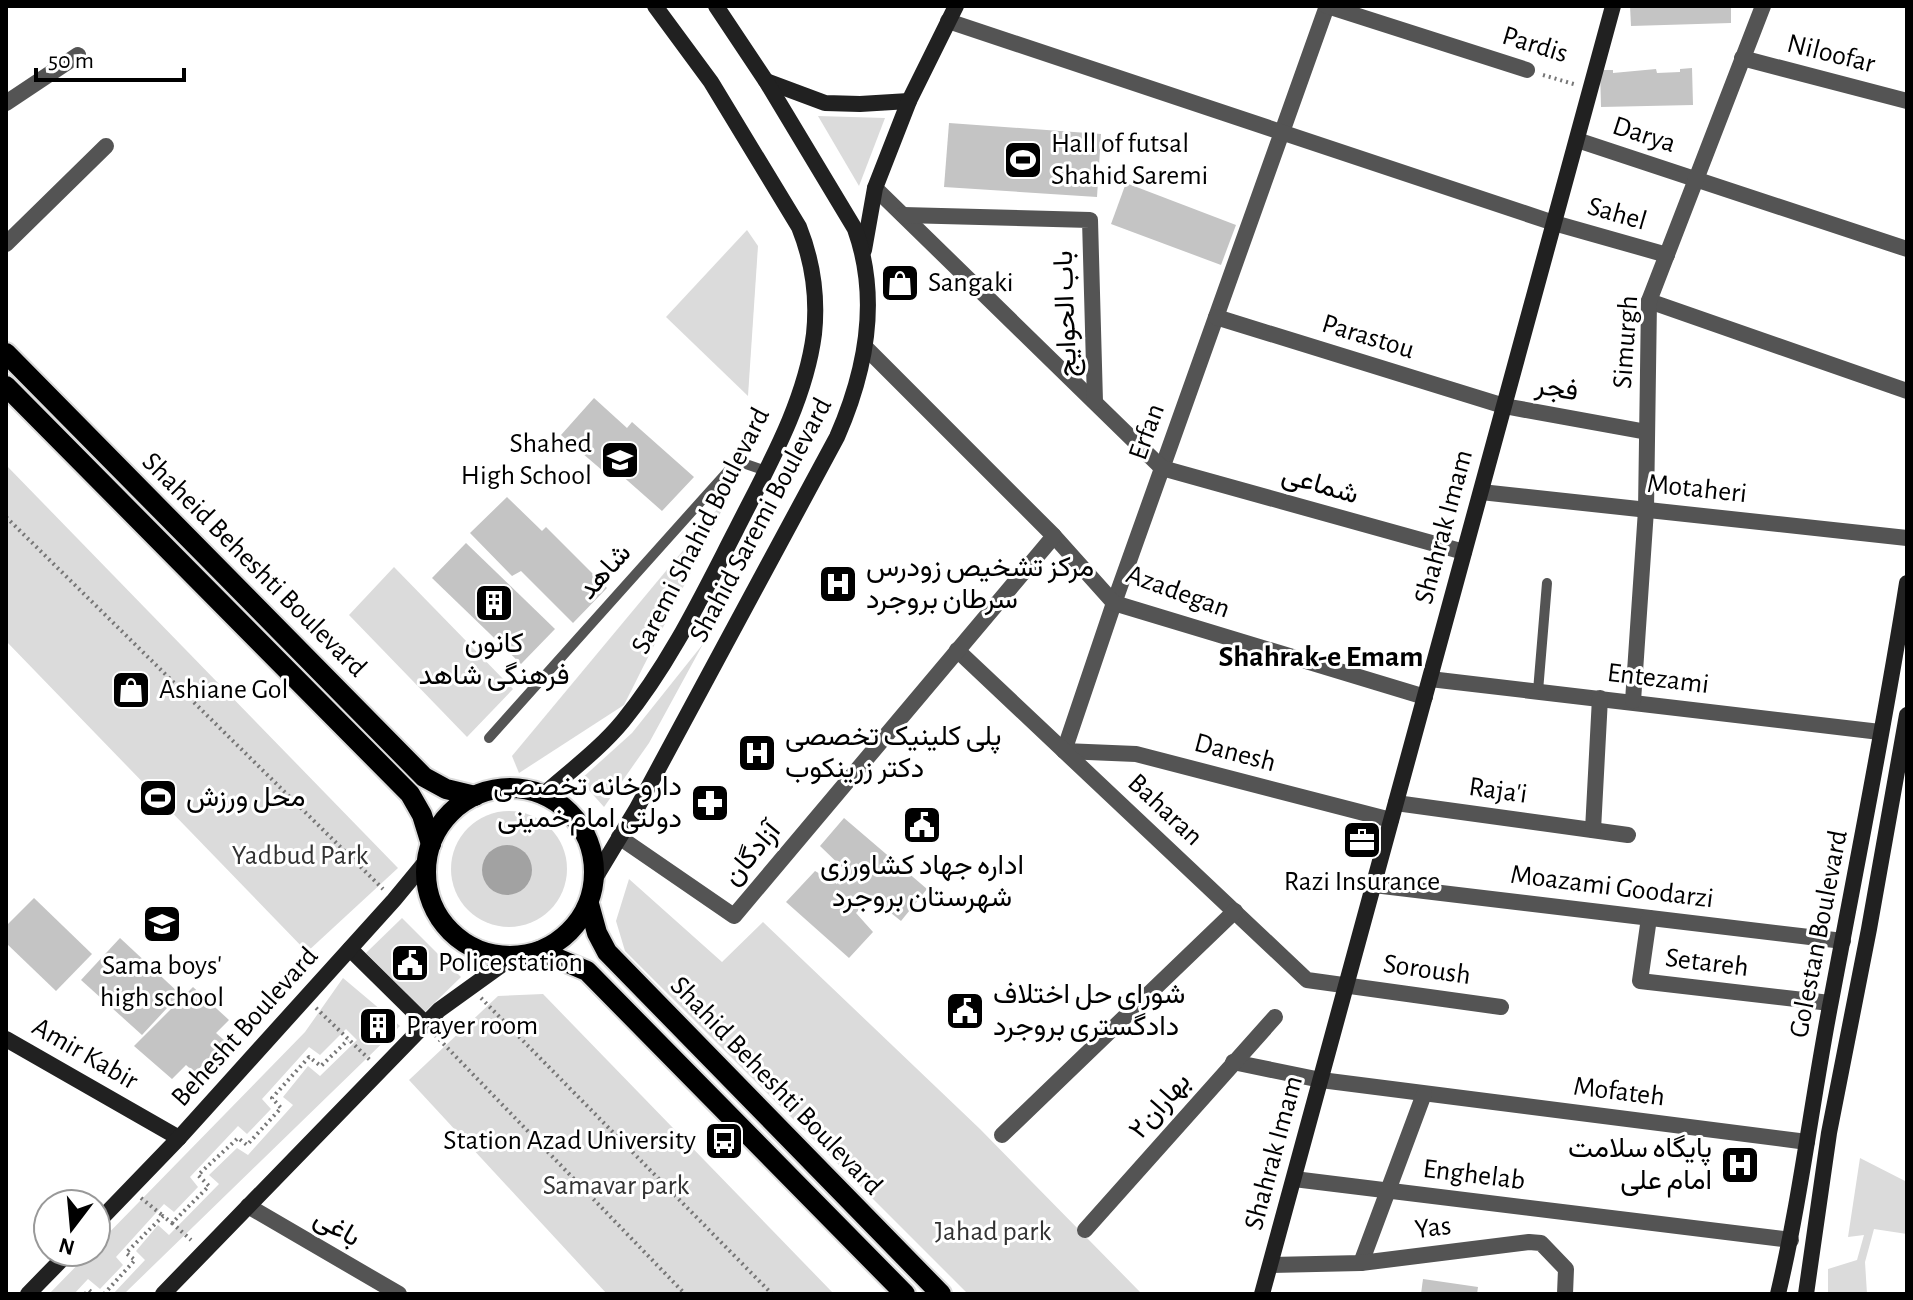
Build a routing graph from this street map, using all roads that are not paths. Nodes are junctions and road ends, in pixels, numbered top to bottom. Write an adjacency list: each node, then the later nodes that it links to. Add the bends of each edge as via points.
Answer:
1 (655, 6): 35 (main road, Saremi Shahid Boulevard, via 711,82 799,227 809,253 816,300 814,336 793,409)
2 (716, 6): 10 (main road, Shahid Saremi Boulevard)
3 (1327, 6): 9 (street, Pardis); 14 (street, Erfan)
4 (1613, 6): 15 (main road, Shahrak Imam)
5 (1763, 6): 8 (street, Simurgh)
6 (952, 14): 11 (main road); 14 (street)
7 (78, 55): 13 (street)
8 (1742, 58): 12 (street, Niloofar); 17 (street, Simurgh)
9 (1527, 70)
10 (766, 81): 11 (main road, via 825,103); 23 (main road, Shahid Saremi Boulevard, via 855,229)
11 (909, 101): 18 (main road)
12 (1907, 101)
13 (6, 103)
14 (1282, 133): 20 (street); 26 (street, Erfan)
15 (1577, 140): 17 (street, Darya); 20 (main road, Shahrak Imam)
16 (106, 146): 21 (street)
17 (1695, 179): 22 (street, Darya); 24 (street, Simurgh)
18 (875, 188): 19 (street, باب الحوایج); 23 (main road)
19 (903, 215): 31 (street, باب الحوایج); 31 (street, باب الحوایج, via 1090,220)
20 (1554, 223): 24 (street, Sahel); 32 (main road, Shahrak Imam)
21 (6, 244)
22 (1907, 249)
23 (863, 252): 27 (main road, Shahid Saremi Boulevard)
24 (1667, 255): 25 (street, Simurgh)
25 (1649, 301): 30 (street); 33 (street, Simurgh)
26 (1216, 317): 32 (street, Parastou); 34 (street, Erfan)
27 (865, 347): 38 (street, Azadegan); 60 (main road, Shahid Saremi Boulevard, via 853,401 837,437)
28 (6, 353): 55 (main road, Shaheid Beheshti Boulevard, via 424,777)
29 (7, 389): 61 (main road, Shaheid Beheshti Boulevard, via 410,794 422,815)
30 (1907, 391)
31 (1095, 402): 34 (street, باب الحوایج)
32 (1504, 406): 33 (street, فجر); 36 (main road, Shahrak Imam)
33 (1647, 432): 37 (street, Simurgh)
34 (1162, 468): 40 (street, شماعی); 43 (street, Erfan)
35 (766, 471): 52 (lane, شاهد, via 737,461); 54 (main road, Saremi Shahid Boulevard, via 652,682 595,751)
36 (1481, 492): 37 (street, Motaheri); 40 (main road, Shahrak Imam)
37 (1646, 510): 39 (street, Motaheri); 49 (street, Simurgh)
38 (1054, 536): 43 (street, Azadegan); 44 (street, آزادگان)
39 (1907, 538)
40 (1464, 552): 45 (main road, Shahrak Imam)
41 (1547, 583): 46 (lane)
42 (1907, 583): 51 (main road, Golestan Boulevard)
43 (1114, 603): 47 (street, Azadegan); 53 (street, Erfan)
44 (957, 650): 53 (street, Baharan); 60 (street, آزادگان, via 734,916)
45 (1430, 679): 46 (street, Entezami); 47 (main road, Shahrak Imam)
46 (1538, 691): 48 (street, Entezami)
47 (1425, 697): 56 (main road, Shahrak Imam)
48 (1600, 698): 49 (street, Entezami); 58 (street)
49 (1633, 701): 51 (street, Entezami)
50 (1907, 718): 100 (main road, Golestan Boulevard, via 1829,1133)
51 (1880, 732): 67 (main road, Golestan Boulevard)
52 (489, 738)
53 (1064, 751): 57 (street, Danesh, via 1136,754); 65 (street, Baharan)
54 (543, 795): 55 (main road, via 509,789); 62 (main road, via 582,828)
55 (475, 796): 61 (main road, via 449,816)
56 (1396, 803): 57 (main road, Shahrak Imam); 58 (street, Raja'i)
57 (1391, 820): 63 (main road, Shahrak Imam)
58 (1593, 830): 59 (street, Raja'i)
59 (1628, 835)
60 (619, 837): 62 (main road, Shahid Saremi Boulevard)
61 (429, 852): 68 (main road, Behesht Boulevard); 70 (main road, via 431,901 448,928 473,947)
62 (595, 878): 64 (main road)
63 (1374, 885): 66 (street, Moazami Goodarzi); 71 (main road, Shahrak Imam)
64 (589, 904): 69 (main road, via 566,935); 96 (main road, Shahid Beheshti Boulevard, via 607,952)
65 (1235, 911): 71 (street, Baharan, via 1307,980); 80 (street)
66 (1649, 918): 67 (street, Moazami Goodarzi); 72 (street, Setareh, via 1640,981)
67 (1843, 941): 72 (main road, Golestan Boulevard)
68 (350, 949): 75 (main road); 81 (main road, Behesht Boulevard)
69 (540, 951): 70 (main road); 92 (main road, Shahid Beheshti Boulevard, via 587,971)
70 (514, 956): 75 (main road)
71 (1347, 984): 73 (street, Soroush); 78 (main road, Shahrak Imam)
72 (1830, 1003): 82 (main road, Golestan Boulevard)
73 (1501, 1007)
74 (1275, 1017): 77 (street, بهاران۲)
75 (426, 1024): 85 (main road)
76 (6, 1039): 81 (main road, Amir Kabir)
77 (1233, 1062): 78 (street, Mofateh); 87 (street, بهاران۲)
78 (1321, 1080): 79 (street, Mofateh); 83 (main road, Shahrak Imam)
79 (1424, 1094): 82 (street, Mofateh); 84 (street)
80 (1002, 1135)
81 (179, 1138): 86 (main road, Behesht Boulevard)
82 (1807, 1142): 88 (main road, Golestan Boulevard)
83 (1294, 1179): 84 (street, Enghelab); 90 (main road, Shahrak Imam)
84 (1388, 1191): 88 (street, Enghelab); 89 (street)
85 (248, 1206): 94 (main road); 95 (street, باغی)
86 (112, 1207)
87 (1085, 1230)
88 (1791, 1240): 99 (main road, Golestan Boulevard)
89 (1361, 1263): 90 (street, Yas); 98 (street, Yas, via 1541,1243 1566,1269)
90 (1271, 1265): 97 (main road, Shahrak Imam)
91 (53, 1268): 93 (main road)
92 (902, 1292)
93 (28, 1294)
94 (163, 1294)
95 (399, 1294)
96 (941, 1294)
97 (1262, 1294)
98 (1565, 1294)
99 (1778, 1294)
100 (1806, 1294)

